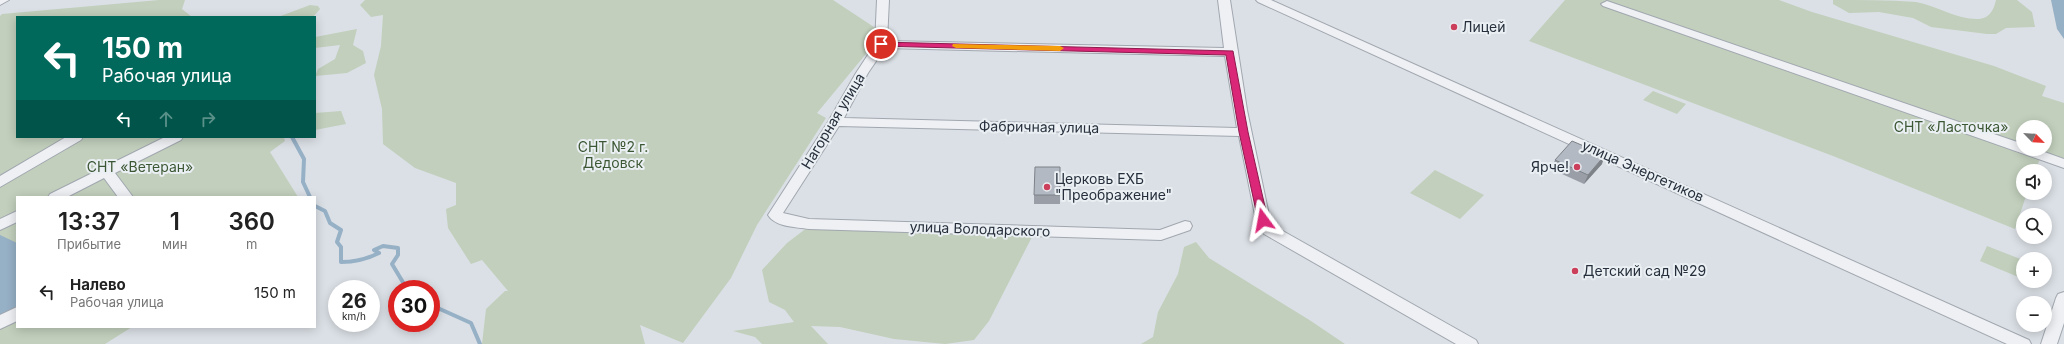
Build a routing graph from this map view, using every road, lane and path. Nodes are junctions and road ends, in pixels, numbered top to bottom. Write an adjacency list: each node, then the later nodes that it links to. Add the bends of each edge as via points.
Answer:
1 (3, 0): 5 (street)
2 (883, 0): 7 (street)
3 (1224, 0): 8 (street)
4 (1262, 0): 26 (street, улица Энергетиков)
5 (0, 2)
6 (1607, 4): 13 (street)
7 (881, 44): 8 (street); 9 (street, Нагорная улица)
8 (1230, 52): 10 (street)
9 (835, 122): 10 (street, Фабричная улица); 18 (street, Нагорная улица)
10 (1243, 132): 25 (street, via 1263,220 1269,230)
11 (74, 138): 15 (street)
12 (174, 138): 14 (street)
13 (2064, 164)
14 (106, 171): 16 (street); 17 (street)
15 (0, 182)
16 (57, 196)
17 (125, 196)
18 (775, 215): 21 (street, улица Володарского, via 784,220 809,224 1160,235)
19 (16, 217): 20 (street)
20 (0, 225)
21 (1185, 226)
22 (2064, 298): 27 (street)
23 (16, 314): 24 (street)
24 (0, 323)
25 (1470, 344)
26 (2023, 344)
27 (2049, 344)

